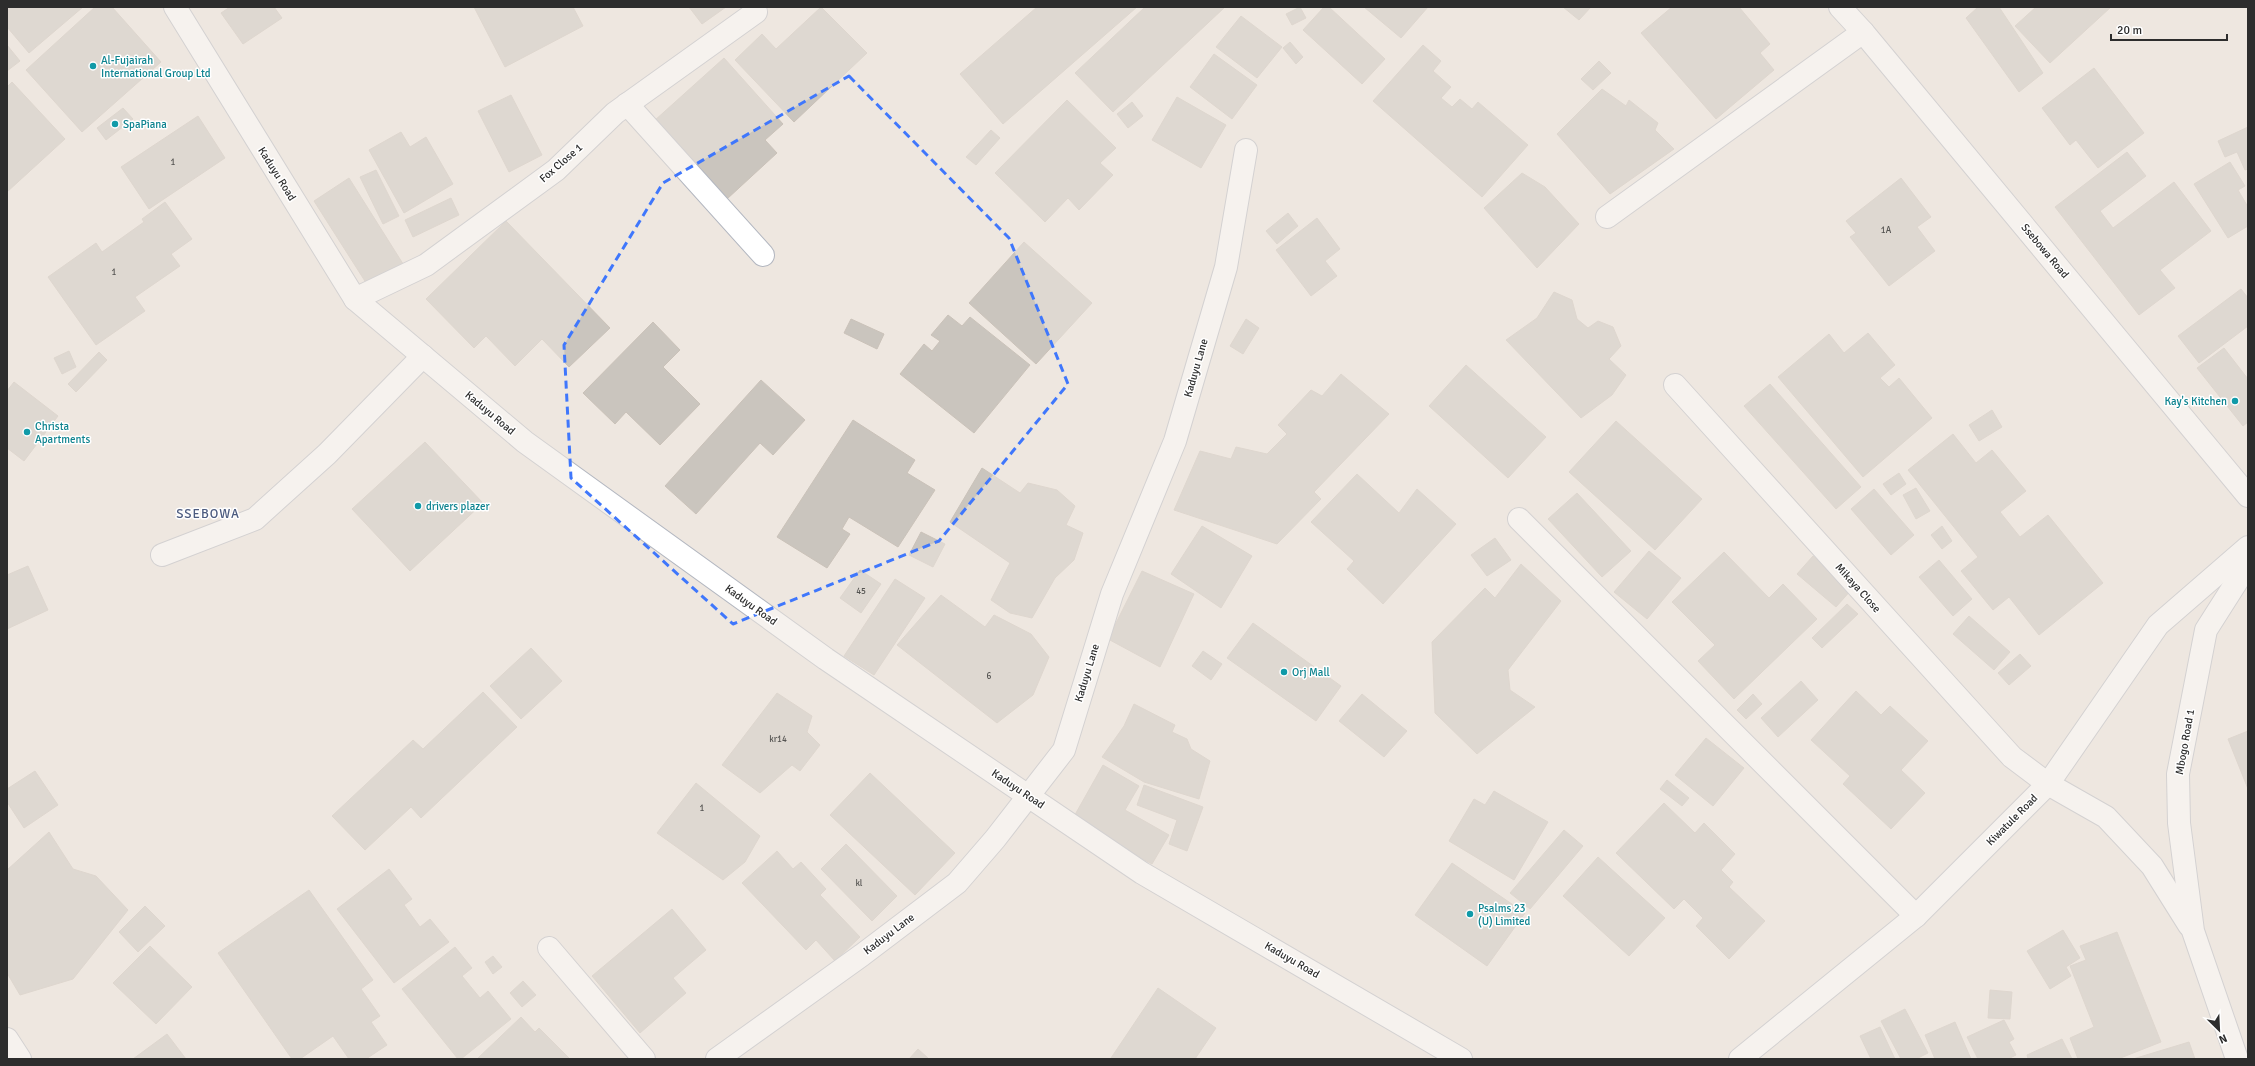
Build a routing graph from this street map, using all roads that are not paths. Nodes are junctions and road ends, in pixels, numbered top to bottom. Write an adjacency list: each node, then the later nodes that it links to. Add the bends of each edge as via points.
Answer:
1 (175, 7): 9 (street, Kaduyu Road)
2 (1840, 7): 4 (street, Ssebowa Road)
3 (756, 12): 5 (street, Fox Close 1)
4 (1863, 32): 7 (street); 12 (street, Ssebowa Road)
5 (627, 104): 8 (street); 9 (street, Fox Close 1, via 556,170 426,265)
6 (1246, 150): 18 (street, Kaduyu Lane, via 1226,267 1175,441 1112,594 1064,750)
7 (1607, 217)
8 (763, 255)
9 (355, 299): 10 (street, Kaduyu Road)
10 (423, 356): 15 (street, via 327,454 255,519); 18 (street, Kaduyu Road, via 525,442 826,659)
11 (1675, 385): 17 (street, Mikaya Close, via 2012,757)
12 (2248, 496)
13 (1519, 519): 19 (street)
14 (2248, 547): 17 (street, Kiwatule Road, via 2158,625)
15 (162, 555)
16 (2248, 564): 20 (street, Mbogo Road 1, via 2206,630 2178,774 2179,823)
17 (2048, 784): 19 (street, Kiwatule Road); 20 (street, Mbogo Road 1, via 2106,817 2152,866)
18 (1027, 795): 25 (street, Kaduyu Lane, via 957,883); 26 (street, Kaduyu Road, via 1142,873)
19 (1916, 916): 27 (street, Kiwatule Road)
20 (2193, 931): 28 (street, Mbogo Road 1)
21 (549, 948): 24 (street)
22 (7, 1039): 23 (street)
23 (20, 1059)
24 (644, 1059)
25 (717, 1059)
26 (1461, 1059)
27 (1740, 1059)
28 (2236, 1059)

